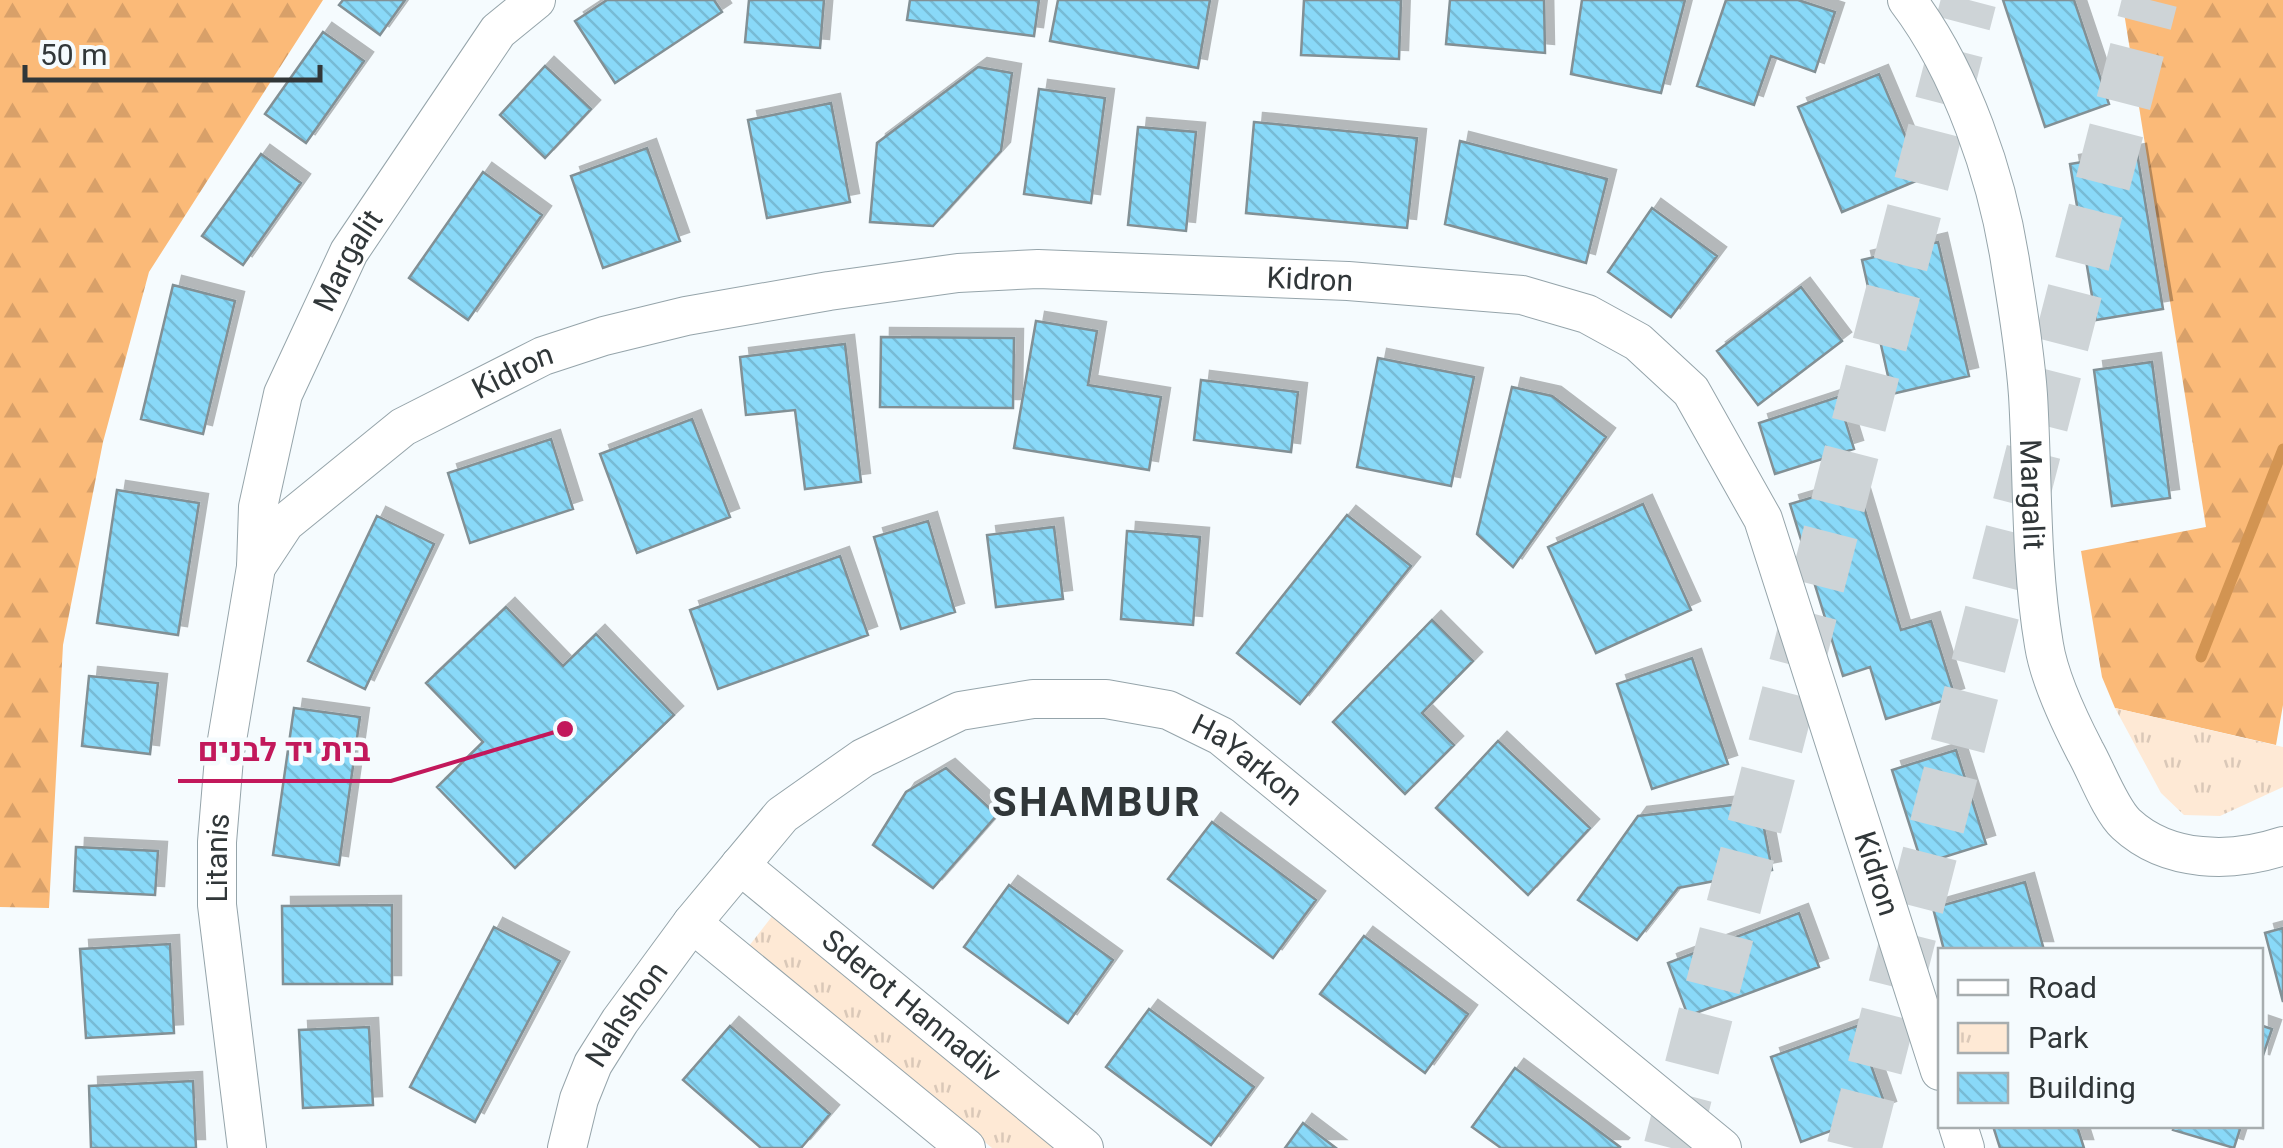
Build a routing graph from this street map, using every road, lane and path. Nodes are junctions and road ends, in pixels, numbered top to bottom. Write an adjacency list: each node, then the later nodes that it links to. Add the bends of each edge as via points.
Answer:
1 (536, 0): 3 (street, Margalit, via 498,32 348,252 283,394 258,507)
2 (1906, 0): 4 (street, Margalit, via 1929,29 1985,158 2010,262 2028,392 2032,540 2044,649 2075,731 2123,822 2156,845 2198,857 2256,855)
3 (256, 567): 7 (street, Kidron, via 285,523 404,427 542,356 686,316 958,273 1038,269 1522,295 1587,314 1638,342 1691,391 1763,519); 8 (street, Litanis, via 217,842 218,905)
4 (2283, 846)
5 (740, 864): 6 (street, HaYarkon); 11 (street, Sderot Hannadiv); 12 (street, HaYarkon, via 782,815 863,758 960,711 1033,699 1106,699 1168,710 1221,736 1257,764)
6 (704, 909): 9 (street, Nahshon, via 594,1064); 10 (street)
7 (1938, 1065)
8 (247, 1148)
9 (567, 1148)
10 (966, 1148)
11 (1084, 1148)
12 (1722, 1148)

